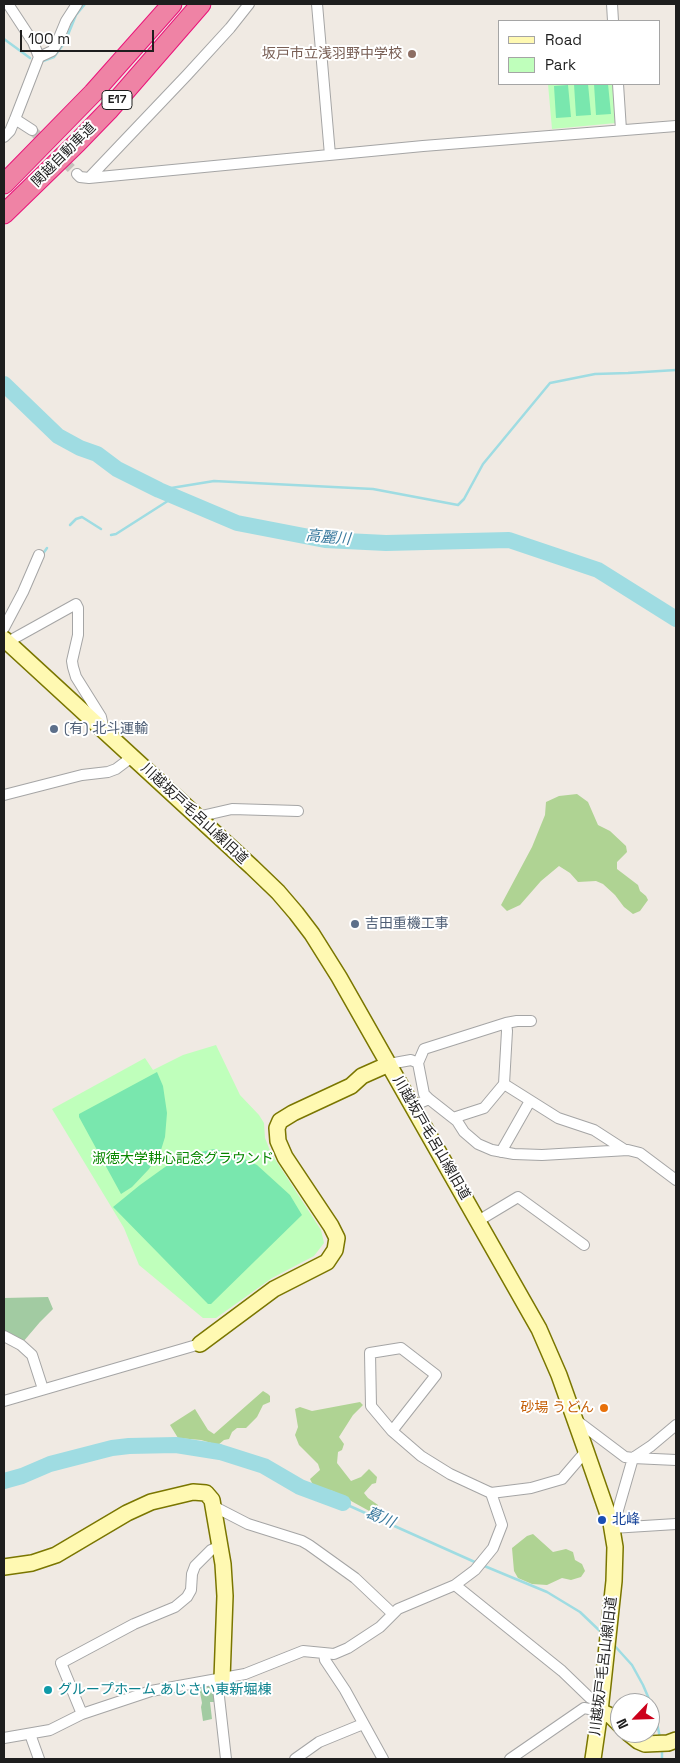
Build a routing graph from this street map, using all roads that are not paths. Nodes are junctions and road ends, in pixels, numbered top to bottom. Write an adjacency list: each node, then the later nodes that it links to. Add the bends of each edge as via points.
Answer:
1 (8, 4): 9 (street, via 33,42)
2 (78, 4): 9 (street, via 52,51)
3 (172, 4): 19 (highway, 関越自動車道 / E17, via 93,93)
4 (201, 4): 20 (highway, 関越自動車道 / E17, via 108,111)
5 (249, 4): 18 (street)
6 (316, 4): 16 (street)
7 (612, 4): 8 (street)
8 (613, 20)
9 (38, 57): 11 (street)
10 (618, 85): 14 (street)
11 (15, 119): 13 (street); 15 (street)
12 (676, 126): 14 (street)
13 (32, 130)
14 (621, 130): 16 (street)
15 (4, 137)
16 (330, 155): 18 (street)
17 (77, 174): 18 (street)
18 (89, 178)
19 (7, 181)
20 (4, 214)
21 (39, 555): 22 (street)
22 (4, 638): 23 (street, 川越坂戸毛呂山線旧道); 23 (street, via 76,604 78,635 72,667 101,717)
23 (105, 732): 24 (street, 川越坂戸毛呂山線旧道)
24 (132, 757): 25 (street, via 108,772); 27 (street, 川越坂戸毛呂山線旧道)
25 (4, 794)
26 (298, 811): 27 (street, via 232,810)
27 (197, 817): 31 (street, 川越坂戸毛呂山線旧道, via 278,892 301,920 340,977)
28 (531, 1021): 29 (street)
29 (506, 1023): 30 (street, via 424,1049); 32 (street)
30 (418, 1063): 31 (street, via 411,1060); 33 (street, via 424,1094)
31 (389, 1064): 35 (street, 川越坂戸毛呂山線旧道); 43 (street, via 293,1113 280,1121 277,1128 285,1157 331,1226 336,1238 335,1250 326,1262 274,1289)
32 (504, 1084): 34 (street); 36 (street, via 484,1108)
33 (428, 1099): 35 (street); 36 (street)
34 (530, 1101): 37 (street, via 558,1118 594,1130); 38 (street)
35 (413, 1106): 40 (street, 川越坂戸毛呂山線旧道)
36 (454, 1118): 38 (street, via 478,1144)
37 (625, 1150): 38 (street, via 542,1155); 39 (street, via 640,1153)
38 (501, 1152)
39 (676, 1180)
40 (478, 1221): 41 (street, via 518,1197); 46 (street, 川越坂戸毛呂山線旧道, via 539,1329)
41 (584, 1245)
42 (4, 1336): 44 (street, via 32,1355)
43 (200, 1344): 44 (street)
44 (43, 1389): 45 (street)
45 (4, 1401)
46 (575, 1420): 49 (street, 川越坂戸毛呂山線旧道); 50 (street, via 625,1457)
47 (676, 1425): 50 (street)
48 (392, 1431): 48 (street, via 371,1406 370,1353 401,1348 436,1375); 52 (street, via 421,1456 450,1474)
49 (586, 1452): 52 (street, via 562,1480 531,1488); 55 (street, 川越坂戸毛呂山線旧道)
50 (634, 1458): 51 (street); 55 (street)
51 (676, 1460)
52 (491, 1492): 58 (street, via 502,1525 493,1548 475,1570)
53 (213, 1506): 56 (street); 57 (street, via 206,1493 168,1497 139,1507 56,1555); 59 (street, via 248,1524 309,1545 355,1578)
54 (676, 1524): 55 (street)
55 (611, 1526): 63 (street, 川越坂戸毛呂山線旧道, via 614,1581)
56 (220, 1546): 61 (street, via 225,1596); 64 (street, via 195,1566 191,1590 175,1607 134,1624 61,1663)
57 (4, 1567)
58 (455, 1585): 59 (street); 62 (street, via 562,1671)
59 (393, 1614): 60 (street, via 348,1648)
60 (324, 1654): 61 (street, via 303,1651 245,1674); 66 (street)
61 (219, 1679): 64 (street, via 150,1691); 72 (street)
62 (590, 1698)
63 (600, 1711): 65 (street); 75 (street, via 584,1708); 76 (street, 川越坂戸毛呂山線旧道)
64 (82, 1714): 67 (street, via 50,1730)
65 (610, 1716)
66 (363, 1724): 73 (street, via 319,1742); 74 (street)
67 (30, 1734): 68 (street); 71 (street)
68 (4, 1738)
69 (643, 1743): 70 (street)
70 (658, 1743)
71 (39, 1759)
72 (226, 1759)
73 (295, 1759)
74 (383, 1759)
75 (510, 1759)
76 (592, 1759)

